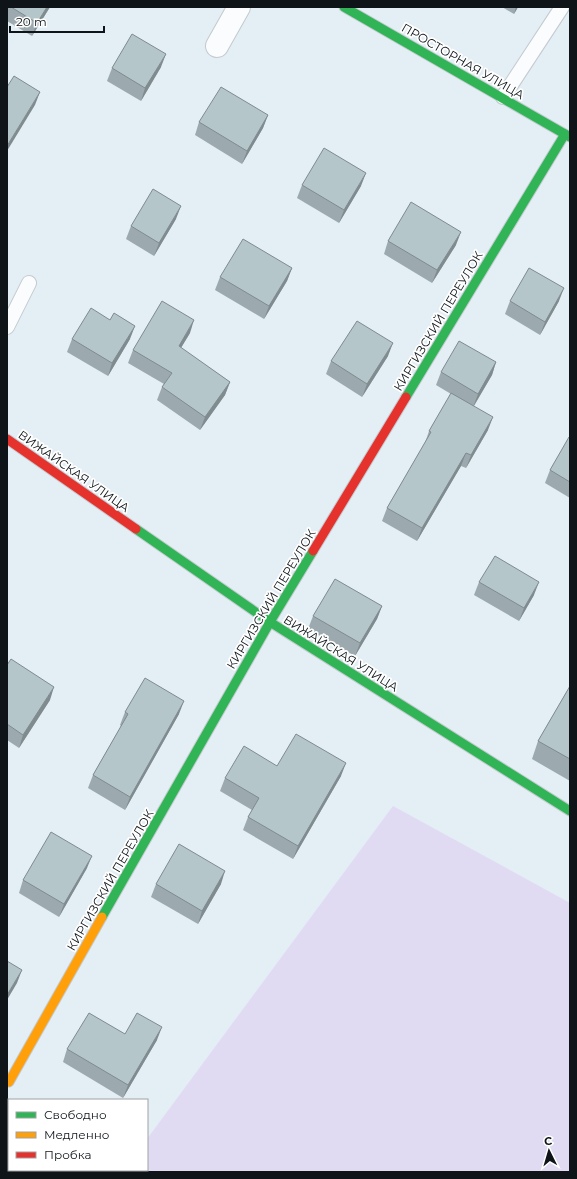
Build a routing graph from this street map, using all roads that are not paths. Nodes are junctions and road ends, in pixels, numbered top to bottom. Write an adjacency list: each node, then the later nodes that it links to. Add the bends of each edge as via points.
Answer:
1 (239, 7): 4 (street)
2 (344, 7): 5 (street, ПРОСТОРНАЯ УЛИЦА)
3 (562, 7): 5 (lane)
4 (217, 46)
5 (503, 97): 6 (street, ПРОСТОРНАЯ УЛИЦА)
6 (568, 135): 10 (street, КИРГИЗСКИЙ ПЕРЕУЛОК)
7 (29, 283): 8 (lane)
8 (7, 327)
9 (7, 439): 10 (street, ВИЖАЙСКАЯ УЛИЦА)
10 (270, 622): 11 (street, ВИЖАЙСКАЯ УЛИЦА); 12 (street, КИРГИЗСКИЙ ПЕРЕУЛОК)
11 (570, 811)
12 (8, 1082)

